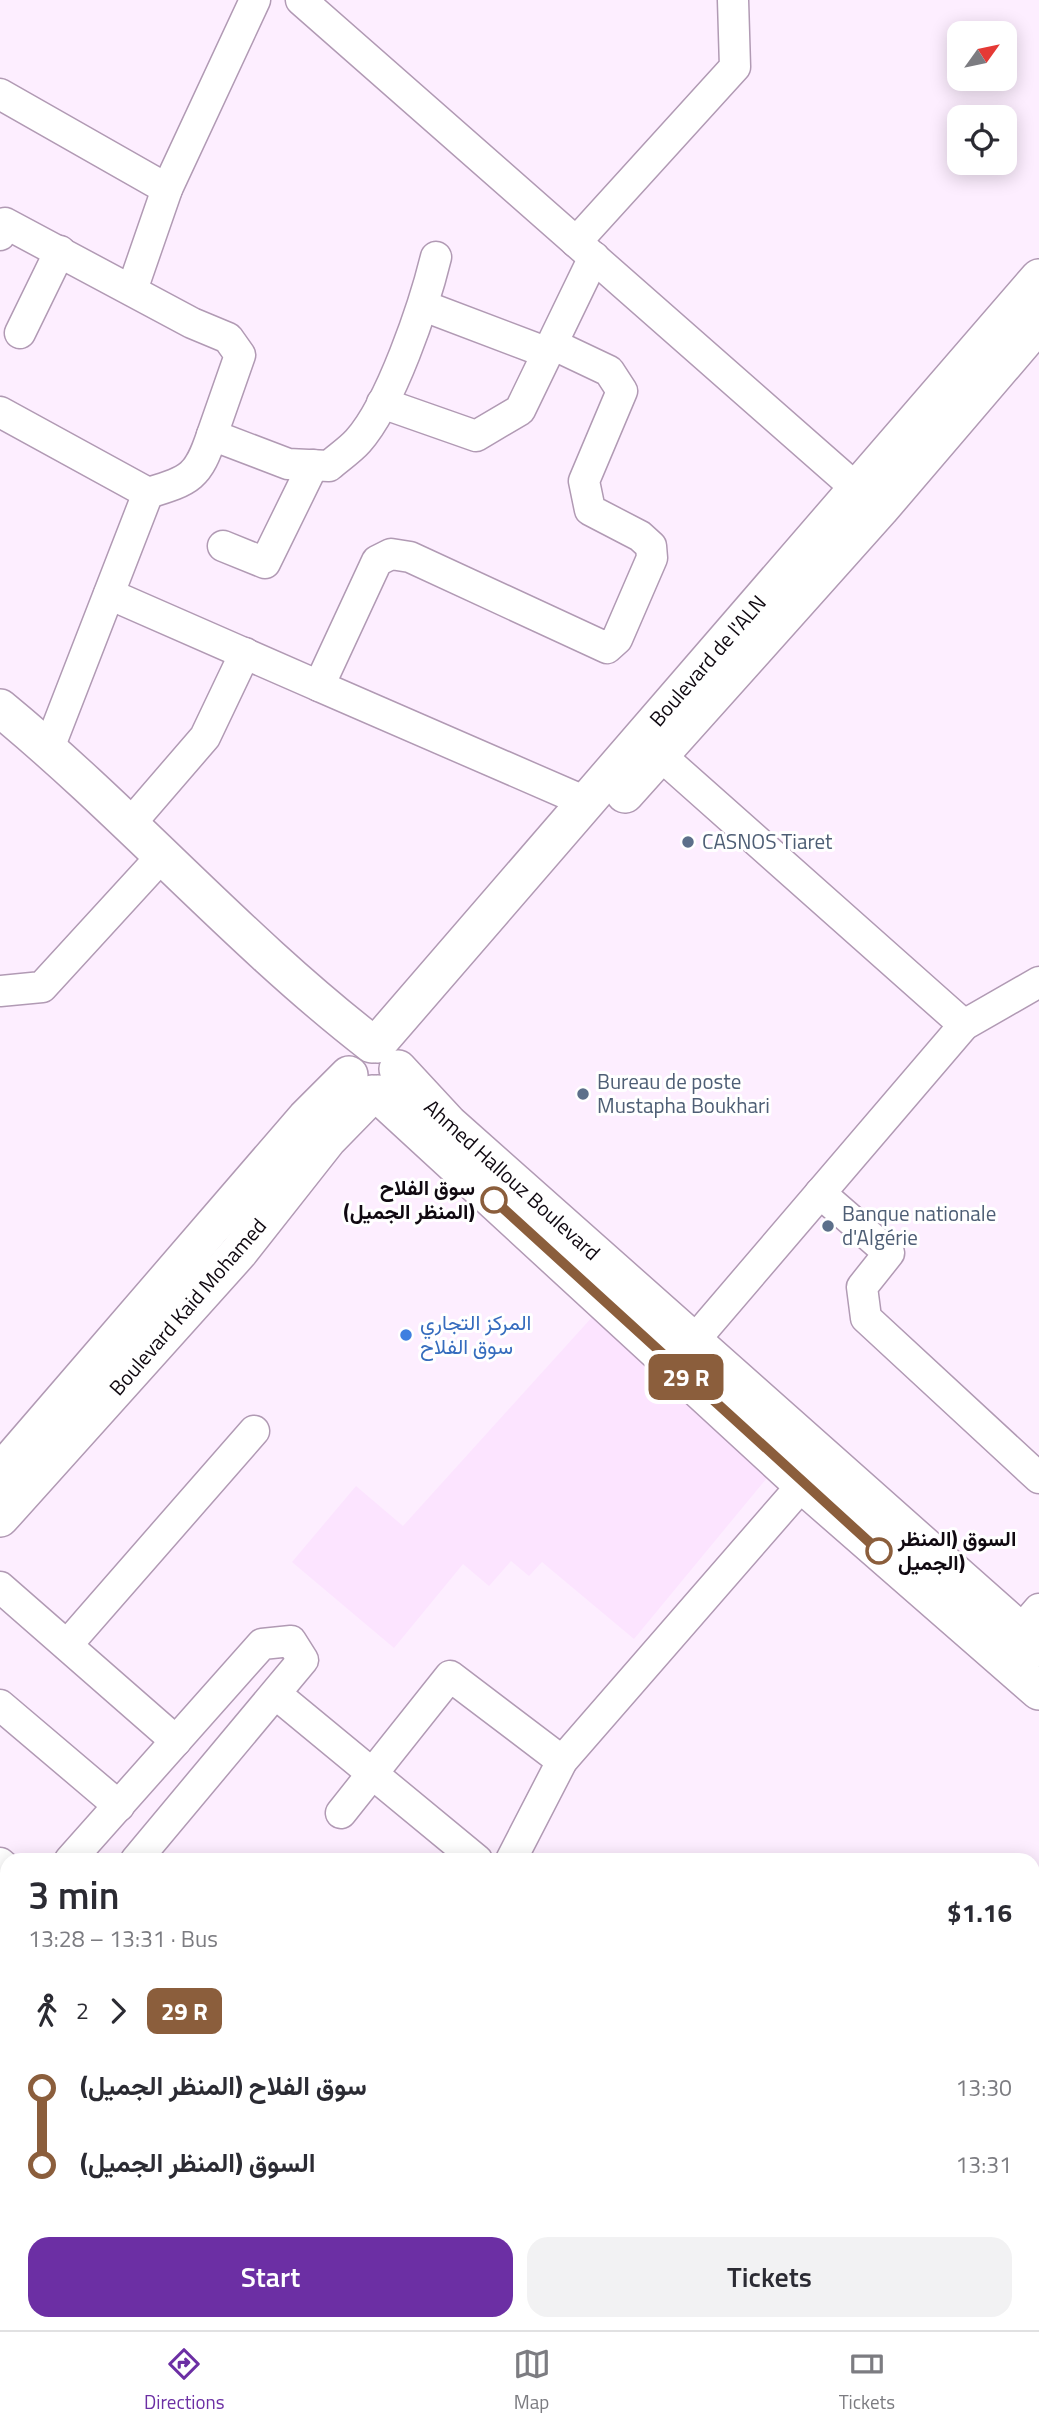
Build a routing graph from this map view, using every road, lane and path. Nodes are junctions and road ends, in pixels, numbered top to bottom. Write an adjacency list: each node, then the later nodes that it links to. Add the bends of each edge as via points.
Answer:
1 (255, 0): 5 (street)
2 (302, 0): 7 (street)
3 (733, 0): 7 (street, via 735,67)
4 (0, 94): 5 (street)
5 (167, 189): 11 (street)
6 (2, 226): 8 (street)
7 (585, 250): 15 (street); 21 (street)
8 (60, 251): 11 (street); 14 (street)
9 (436, 257): 12 (street)
10 (1039, 278): 21 (main road, Boulevard de l'ALN)
11 (132, 290): 18 (street, via 228,338 240,355)
12 (424, 306): 15 (street); 16 (street)
13 (1039, 323): 21 (main road, Boulevard de l'ALN)
14 (20, 333)
15 (550, 349): 16 (street, via 520,410 476,436); 25 (street, via 609,370 622,391 584,481 590,510 651,546 652,558 617,639 607,648 410,557 391,554 376,561)
16 (382, 403): 19 (street, via 359,441 329,466)
17 (0, 412): 20 (street)
18 (212, 435): 19 (street, via 288,464); 20 (street, via 202,466 180,483)
19 (313, 465): 22 (street, via 265,563)
20 (148, 493): 23 (street)
21 (868, 500): 28 (main road, Boulevard de l'ALN); 29 (main road, Boulevard de l'ALN)
22 (223, 546)
23 (109, 594): 24 (street); 27 (street)
24 (245, 653): 25 (street); 30 (street, via 205,737)
25 (320, 686): 29 (street)
26 (0, 708): 27 (main road)
27 (49, 748): 30 (main road)
28 (660, 755): 34 (street); 35 (main road, Boulevard de l'ALN, via 439,1003)
29 (586, 802): 35 (main road, Boulevard de l'ALN, via 409,1005)
30 (130, 824): 31 (main road)
31 (163, 855): 33 (street, via 42,987); 35 (main road)
32 (1039, 982): 34 (street)
33 (0, 991)
34 (964, 1024): 36 (street)
35 (371, 1063): 37 (main road, Ahmed Hallouz Boulevard, via 449,1124); 39 (main road, Ahmed Hallouz Boulevard); 40 (main road, Boulevard Kaid Mohamed, via 298,1128); 42 (main road, Boulevard Kaid Mohamed, via 328,1139 239,1252)
36 (820, 1193): 37 (street); 41 (street, via 889,1253 862,1287 866,1318)
37 (692, 1343): 39 (main road, Ahmed Hallouz Boulevard)
38 (254, 1431): 45 (street)
39 (813, 1472): 44 (main road); 46 (main road, Ahmed Hallouz Boulevard); 50 (street)
40 (0, 1473)
41 (1039, 1478)
42 (0, 1518)
43 (0, 1587): 45 (street)
44 (1033, 1629)
45 (67, 1645): 49 (street)
46 (1039, 1691)
47 (277, 1695): 49 (street, via 303,1660 291,1641 262,1643); 51 (street); 55 (street)
48 (0, 1705): 52 (street)
49 (176, 1741): 52 (street)
50 (562, 1761): 51 (street, via 450,1676); 57 (street)
51 (374, 1774): 53 (street); 56 (street)
52 (119, 1806): 54 (street)
53 (341, 1813)
54 (76, 1853)
55 (142, 1853)
56 (469, 1853)
57 (515, 1853)

